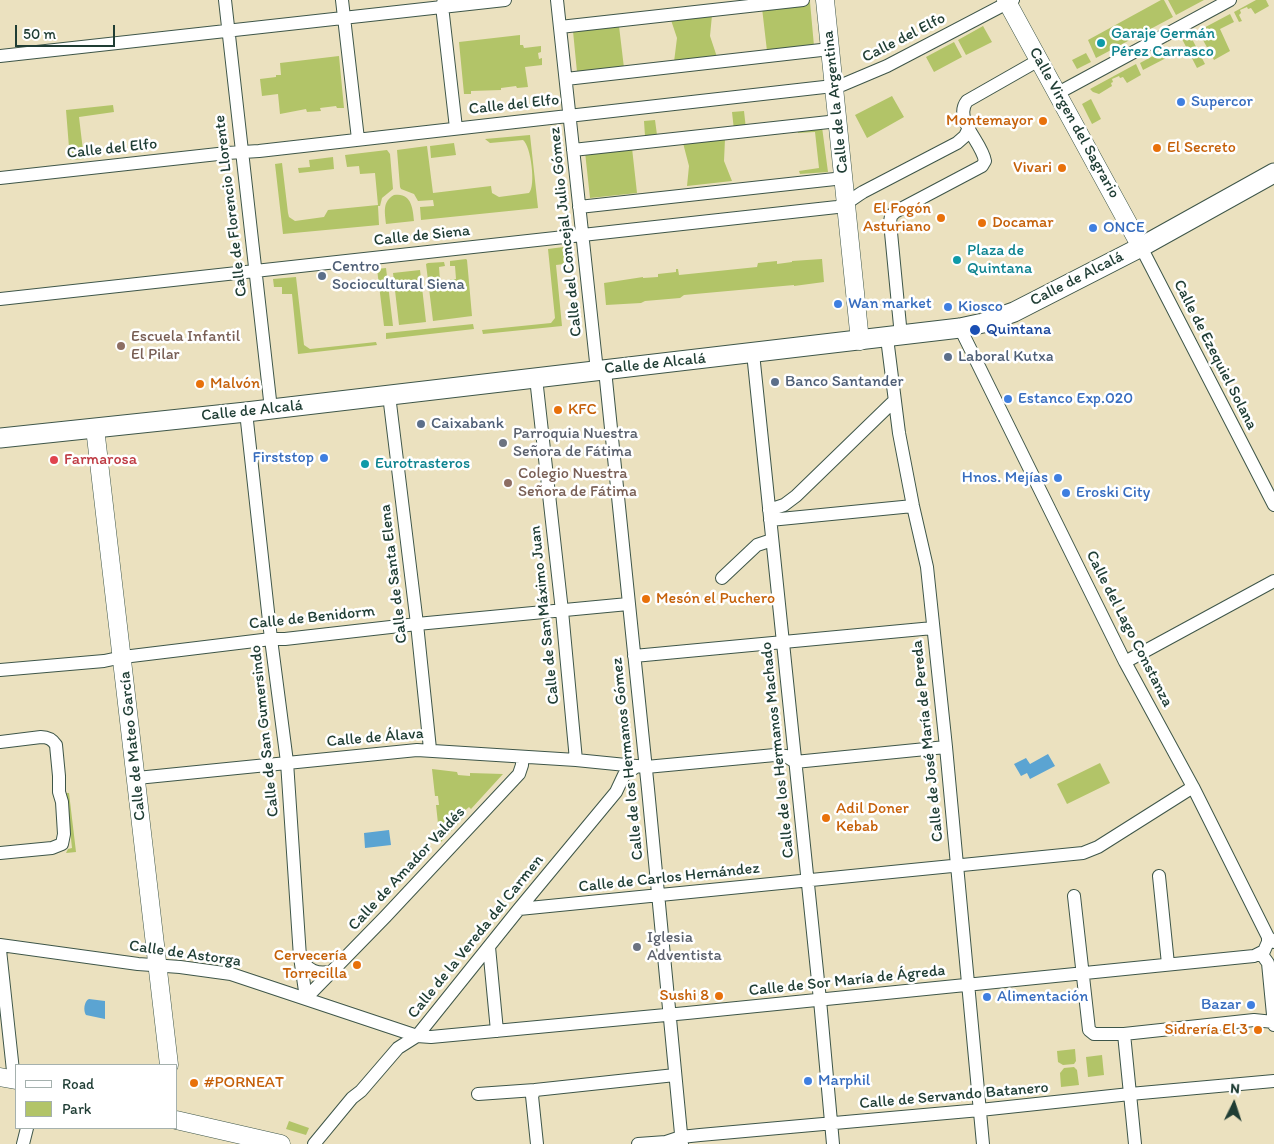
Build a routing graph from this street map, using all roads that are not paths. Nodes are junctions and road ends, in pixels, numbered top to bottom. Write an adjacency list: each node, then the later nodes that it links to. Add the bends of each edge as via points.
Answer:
1 (225, 0): 12 (street, Calle de Florencio Llorente)
2 (342, 0): 10 (street)
3 (505, 0): 9 (street)
4 (557, 0): 11 (street, Calle del Concejal Julio Gómez)
5 (803, 0): 11 (street)
6 (826, 0): 13 (main road, Calle de la Argentina)
7 (1230, 0): 18 (street)
8 (1009, 1): 15 (main road, Calle Virgen del Sagrario); 17 (street, Calle del Elfo, via 879,69 850,83)
9 (443, 3): 10 (street); 21 (street)
10 (344, 18): 12 (street); 23 (street)
11 (560, 27): 16 (street, Calle del Concejal Julio Gómez)
12 (228, 31): 14 (street); 25 (street, Calle de Florencio Llorente)
13 (830, 49): 16 (street); 17 (main road, Calle de la Argentina)
14 (0, 56)
15 (1039, 60): 18 (main road, Calle Virgen del Sagrario); 22 (street, via 967,101 962,110)
16 (566, 79): 19 (street, Calle del Concejal Julio Gómez)
17 (834, 86): 19 (street, Calle del Elfo); 20 (main road, Calle de la Argentina)
18 (1058, 93): 32 (main road, Calle Virgen del Sagrario)
19 (569, 116): 21 (street, Calle del Elfo); 24 (street, Calle del Concejal Julio Gómez)
20 (838, 121): 24 (street); 28 (main road, Calle de la Argentina)
21 (456, 128): 23 (street, Calle del Elfo)
22 (969, 128): 29 (street, Calle de la Argentina, via 957,143 854,197); 36 (street, via 984,154 982,166 891,216)
23 (358, 139): 25 (street, Calle del Elfo)
24 (573, 150): 30 (street, Calle del Concejal Julio Gómez)
25 (241, 152): 27 (street, Calle del Elfo); 33 (street, Calle de Florencio Llorente)
26 (1274, 173): 32 (main road, Calle de Alcalá)
27 (0, 178)
28 (844, 178): 29 (main road, Calle de la Argentina); 30 (street)
29 (848, 204): 31 (street, Calle de Siena); 37 (main road, Calle de la Argentina)
30 (579, 207): 31 (street, Calle del Concejal Julio Gómez)
31 (582, 235): 33 (street, Calle de Siena); 39 (street, Calle del Concejal Julio Gómez)
32 (1140, 247): 35 (main road, Calle de Alcalá, via 1014,312); 47 (street, Calle de Ezequiel Solana)
33 (255, 270): 34 (street, Calle de Siena); 43 (street, Calle de Florencio Llorente)
34 (0, 299)
35 (960, 328): 36 (main road, Calle de Alcalá); 61 (street, Calle del Lago Constanza)
36 (894, 337): 37 (main road, Calle de Alcalá); 42 (street, Calle de José María de Pereda)
37 (860, 341): 38 (main road, Calle de Alcalá)
38 (753, 353): 39 (main road, Calle de Alcalá); 49 (street, Calle de los Hermanos Machado)
39 (601, 370): 40 (main road, Calle de Alcalá); 53 (street, Calle de los Hermanos Gómez)
40 (536, 378): 41 (main road, Calle de Alcalá); 54 (street, Calle de San Máximo Juan)
41 (389, 395): 43 (main road, Calle de Alcalá); 55 (street, Calle de Santa Elena)
42 (894, 401): 48 (street, Calle de José María de Pereda); 49 (street, via 796,496)
43 (271, 409): 44 (main road, Calle de Alcalá)
44 (246, 412): 45 (main road, Calle de Alcalá); 57 (street, Calle de San Gumersindo)
45 (95, 428): 46 (main road, Calle de Alcalá); 60 (main road, Calle de Mateo García)
46 (0, 438)
47 (1274, 505)
48 (913, 506): 49 (street); 56 (street, Calle de José María de Pereda, via 925,556)
49 (769, 515): 50 (street, Calle de los Hermanos Machado)
50 (772, 540): 51 (street, via 757,545); 58 (street, Calle de los Hermanos Machado)
51 (722, 578)
52 (1274, 581): 61 (street)
53 (628, 604): 54 (street, Calle de Benidorm); 59 (street, Calle de los Hermanos Gómez)
54 (562, 610): 55 (street, Calle de Benidorm); 67 (street, Calle de San Máximo Juan)
55 (417, 624): 57 (street, Calle de Benidorm); 65 (street, Calle de Santa Elena)
56 (933, 628): 58 (street); 64 (street, Calle de José María de Pereda)
57 (271, 638): 60 (street, Calle de Benidorm); 68 (street, Calle de San Gumersindo)
58 (783, 641): 59 (street); 69 (street, Calle de los Hermanos Machado)
59 (634, 656): 70 (street, Calle de los Hermanos Gómez)
60 (122, 657): 62 (street, Calle de Benidorm); 71 (main road, Calle de Mateo García)
61 (1126, 662): 72 (street, Calle del Lago Constanza)
62 (0, 670)
63 (0, 742): 73 (street, via 47,737 54,742 64,834 62,844 52,848)
64 (946, 747): 69 (street); 74 (street, Calle de José María de Pereda)
65 (430, 750): 66 (street, Calle de Álava); 68 (street, Calle de Álava)
66 (522, 757): 67 (street, Calle de Álava); 88 (street, Calle de Amador Valdés, via 519,774)
67 (576, 760): 70 (street, Calle de Álava)
68 (287, 762): 71 (street, Calle de Álava); 85 (street, Calle de San Gumersindo)
69 (795, 762): 70 (street, Calle de Álava, via 786,756 775,755); 76 (street, Calle de los Hermanos Machado)
70 (641, 766): 77 (street, Calle de los Hermanos Gómez); 79 (street, Calle de la Vereda del Carmen, via 624,775 616,792)
71 (136, 778): 87 (main road, Calle de Mateo García)
72 (1193, 787): 74 (street, Calle de Carlos Hernández, via 1098,847 1083,853); 80 (street, Calle del Lago Constanza)
73 (0, 854)
74 (957, 865): 76 (street, Calle de Carlos Hernández); 90 (street, Calle de José María de Pereda)
75 (1159, 876): 86 (street)
76 (807, 881): 77 (street, Calle de Carlos Hernández); 92 (street, Calle de los Hermanos Machado)
77 (659, 895): 79 (street, Calle de Carlos Hernández); 93 (street, Calle de los Hermanos Gómez)
78 (1074, 896): 89 (street)
79 (519, 909): 82 (street, Calle de la Vereda del Carmen)
80 (1271, 940): 84 (street)
81 (0, 945): 87 (street, Calle de Astorga)
82 (489, 947): 95 (street); 97 (street, Calle de la Vereda del Carmen)
83 (0, 950): 100 (street)
84 (1259, 954): 86 (street, Calle de Sor María de Ágreda); 94 (street, via 1268,962)
85 (300, 956): 88 (street, via 314,972); 91 (street, Calle de San Gumersindo)
86 (1168, 964): 89 (street, Calle de Sor María de Ágreda)
87 (157, 966): 91 (street, Calle de Astorga, via 231,974); 98 (main road, Calle de Mateo García)
88 (333, 971): 91 (street, Calle de Amador Valdés)
89 (1082, 973): 90 (street, Calle de Sor María de Ágreda); 96 (street, via 1091,1032 1097,1036)
90 (969, 985): 92 (street, Calle de Sor María de Ágreda); 105 (street, Calle de José María de Pereda)
91 (306, 998): 97 (street, Calle de Astorga)
92 (820, 1000): 93 (street, Calle de Sor María de Ágreda); 107 (street, Calle de los Hermanos Machado)
93 (669, 1014): 95 (street, Calle de Sor María de Ágreda); 99 (street, Calle de los Hermanos Gómez)
94 (1274, 1023): 96 (street, via 1254,1020)
95 (497, 1031): 97 (street, Calle de Sor María de Ágreda)
96 (1124, 1034): 104 (street)
97 (417, 1036): 112 (street, Calle de la Vereda del Carmen, via 398,1048)
98 (169, 1064)
99 (675, 1074): 102 (street); 109 (street, Calle de los Hermanos Gómez)
100 (10, 1079)
101 (1274, 1080): 104 (street, Calle de Servando Batanero)
102 (535, 1090): 103 (street); 113 (street, via 532,1096)
103 (478, 1094)
104 (1130, 1094): 105 (street, Calle de Servando Batanero); 117 (street)
105 (980, 1110): 107 (street, Calle de Servando Batanero); 116 (street, Calle de José María de Pereda)
106 (180, 1119): 111 (main road)
107 (830, 1122): 109 (street, Calle de Servando Batanero); 115 (street, Calle de los Hermanos Machado)
108 (27, 1129): 110 (street)
109 (681, 1140): 114 (street, Calle de Servando Batanero)
110 (23, 1144)
111 (281, 1144)
112 (314, 1144)
113 (537, 1144)
114 (638, 1144)
115 (832, 1144)
116 (983, 1144)
117 (1135, 1144)

